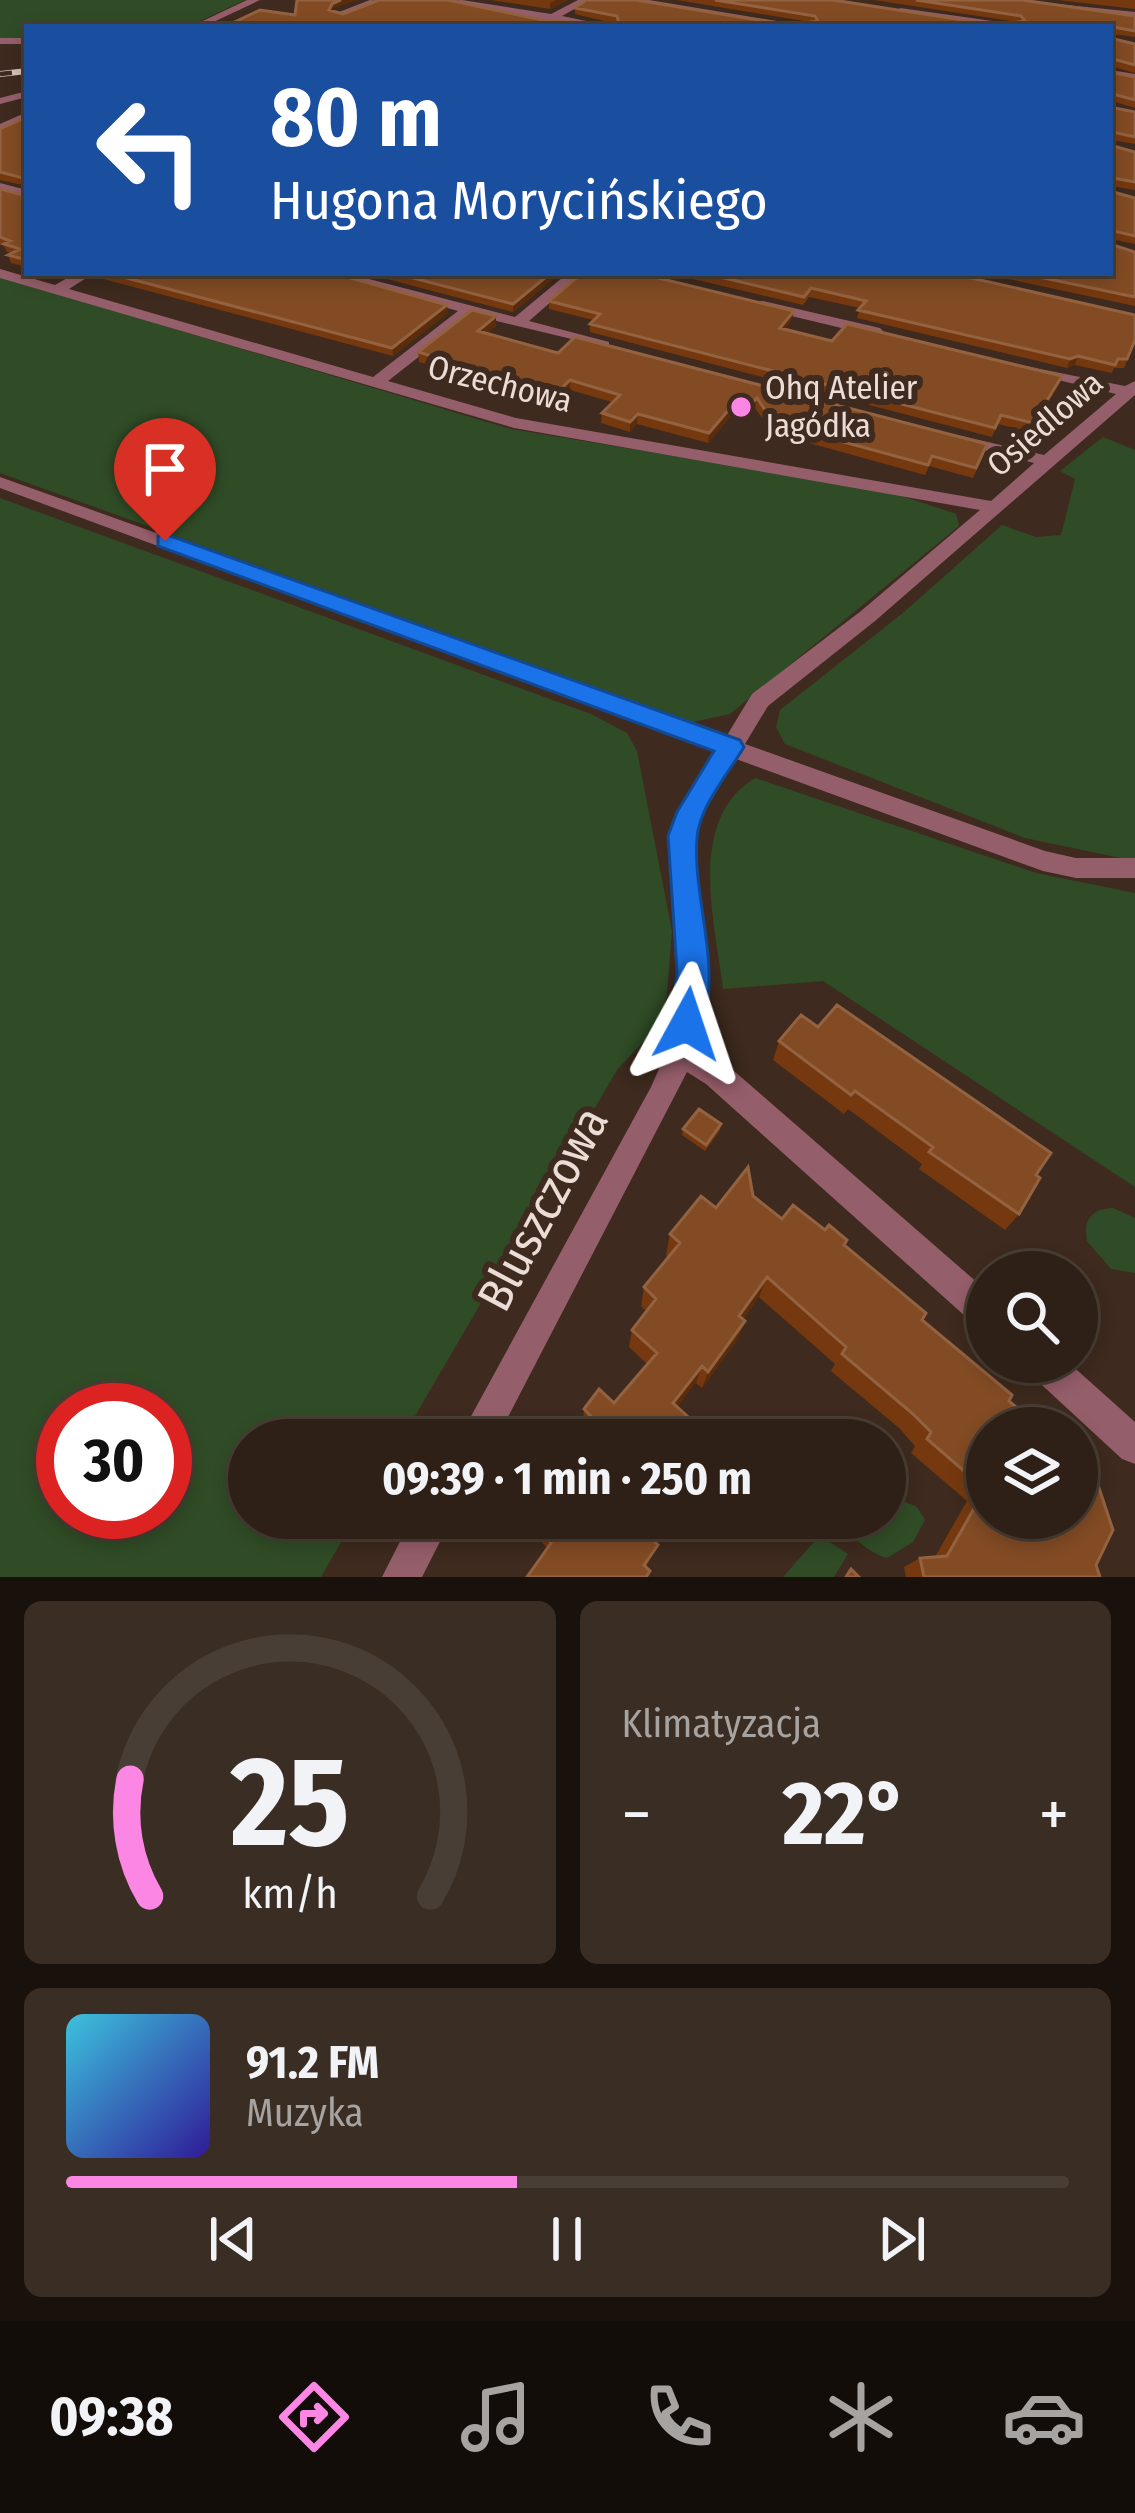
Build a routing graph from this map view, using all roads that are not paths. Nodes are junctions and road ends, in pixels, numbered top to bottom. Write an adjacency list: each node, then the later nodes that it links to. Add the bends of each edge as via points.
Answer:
1 (255, 0): 13 (street)
2 (585, 0): 11 (street)
3 (631, 0): 16 (street)
4 (1023, 0): 10 (street)
5 (376, 1): 9 (street)
6 (451, 1): 11 (street)
7 (891, 9): 12 (street)
8 (974, 9): 12 (street)
9 (338, 14)
10 (1135, 15)
11 (552, 17): 14 (street); 15 (street)
12 (959, 23)
13 (202, 24)
14 (540, 24)
15 (593, 24)
16 (788, 24)
17 (0, 272): 21 (street, Orzechowa)
18 (82, 276): 21 (street)
19 (340, 276): 23 (street)
20 (573, 276): 24 (street)
21 (58, 289): 28 (street, Orzechowa)
22 (743, 300): 25 (street)
23 (469, 310): 24 (street); 28 (street)
24 (518, 322): 26 (street)
25 (902, 338)
26 (632, 352)
27 (1015, 365): 29 (street)
28 (377, 382): 33 (street, Orzechowa, via 532,427)
29 (1132, 389): 31 (street, Osiedlowa)
30 (931, 431): 31 (street)
31 (1046, 461): 33 (street, Osiedlowa)
32 (0, 482): 34 (street)
33 (995, 507): 34 (street, Osiedlowa, via 760,700)
34 (730, 747): 35 (street, via 1043,861); 36 (street, Bluszczowa, via 682,836 692,971)
35 (1135, 868)
36 (680, 1053): 37 (street, via 716,1074); 39 (street, Bluszczowa)
37 (966, 1294)
38 (1065, 1383): 40 (street)
39 (487, 1419)
40 (1135, 1446)
41 (422, 1539): 42 (street)
42 (401, 1577)

